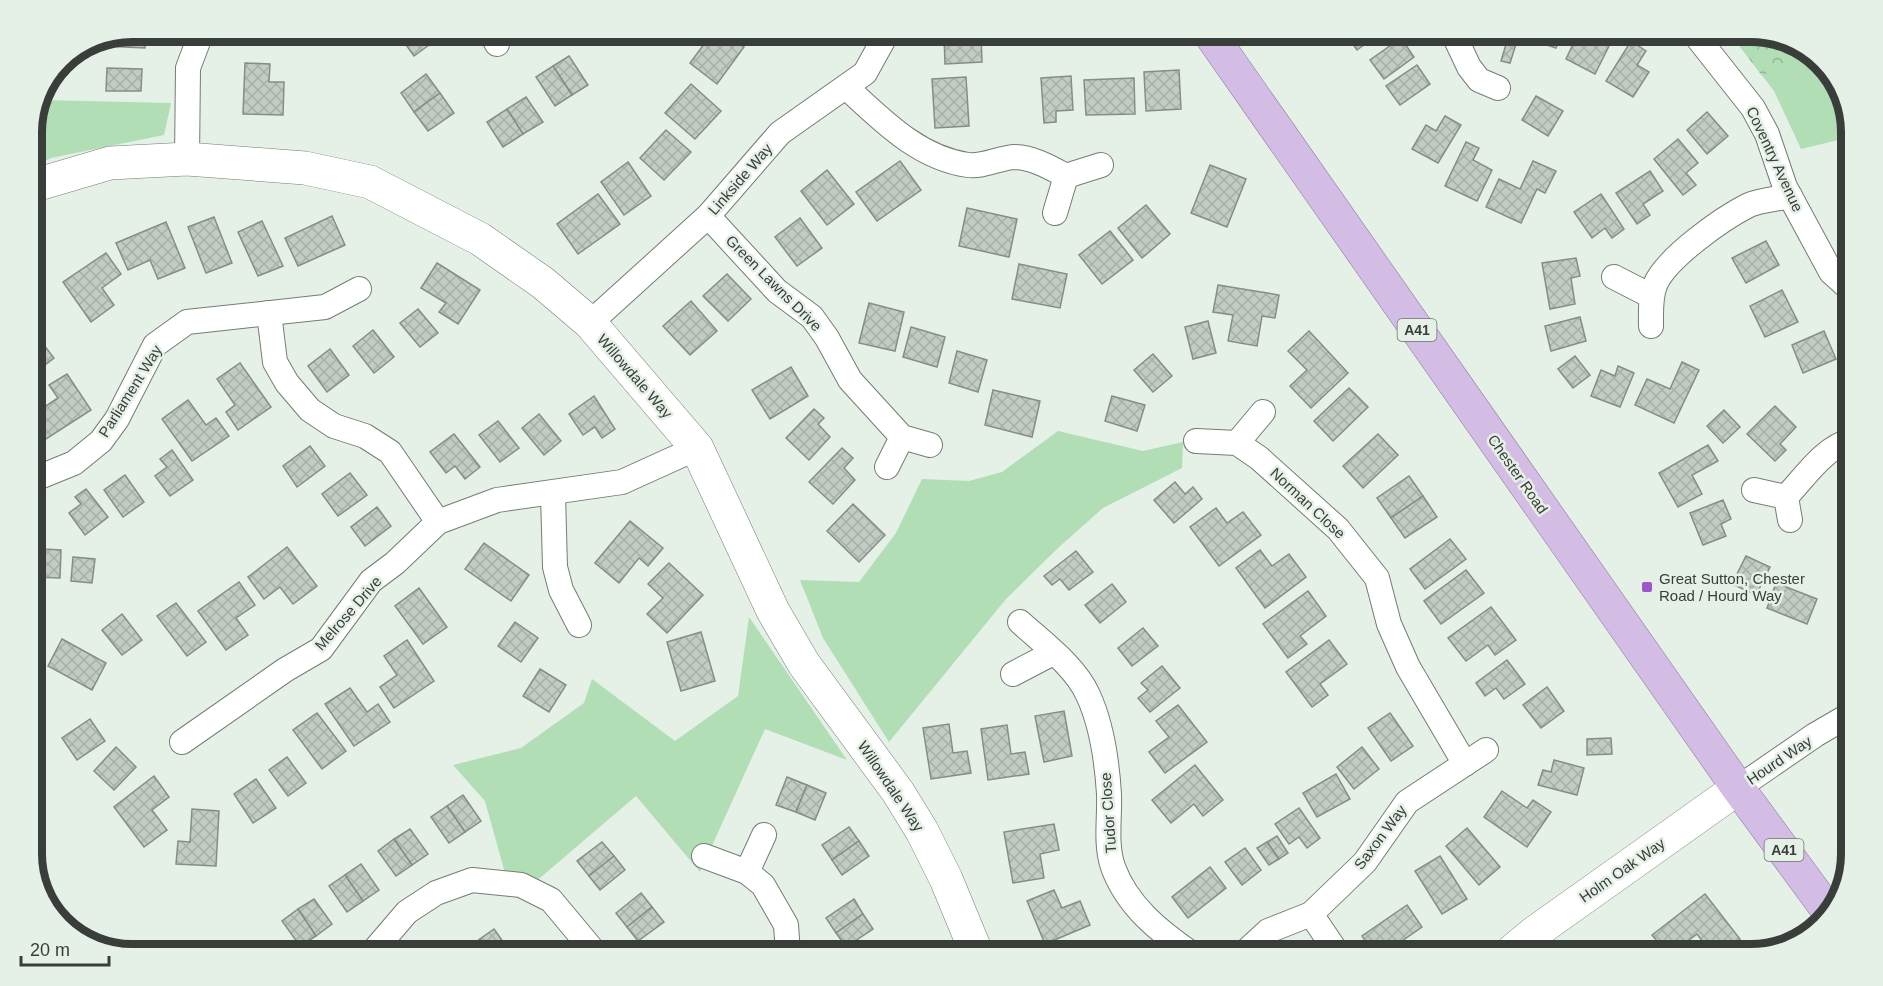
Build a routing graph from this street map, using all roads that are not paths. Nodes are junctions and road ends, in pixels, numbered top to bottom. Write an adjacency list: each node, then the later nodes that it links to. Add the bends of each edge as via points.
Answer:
1 (198, 42): 8 (street, via 188,68)
2 (882, 42): 6 (street, Linkside Way, via 865,73)
3 (1216, 42): 42 (main road, Chester Road / A41)
4 (1457, 42): 7 (street)
5 (1701, 42): 12 (street, Coventry Avenue, via 1754,108)
6 (846, 87): 10 (street, via 900,135 938,158 971,166 1015,157 1040,163); 14 (street, Linkside Way, via 780,132)
7 (1480, 87)
8 (187, 159): 11 (street, Willowdale Way, via 110,164); 20 (street, Willowdale Way, via 305,168 370,182 480,239 543,283)
9 (1101, 165): 10 (street)
10 (1066, 176): 13 (street)
11 (42, 183)
12 (1790, 196): 16 (street, Coventry Avenue, via 1831,272); 18 (street, via 1751,205 1706,231 1656,282)
13 (1055, 213)
14 (708, 216): 20 (street, Linkside Way); 23 (street, Green Lawns Drive, via 777,291 812,317 828,338 849,380)
15 (1614, 277): 18 (street)
16 (1841, 281)
17 (359, 289): 19 (street, Parliament Way, via 325,307)
18 (1651, 296): 21 (street)
19 (269, 313): 30 (street, Parliament Way, via 187,322 155,345 101,441 74,463); 33 (street, via 275,362 287,383 310,410 334,426 365,436 390,452)
20 (590, 323): 28 (street, Willowdale Way)
21 (1651, 326)
22 (1263, 412): 25 (street)
23 (902, 437): 27 (street); 29 (street)
24 (1196, 441): 25 (street)
25 (1237, 443): 41 (street, Norman Close, via 1338,529 1377,578 1389,624 1408,667)
26 (1841, 444): 31 (street, via 1820,460 1788,508)
27 (930, 445)
28 (697, 448): 32 (street, Melrose Drive, via 622,482); 51 (street, Willowdale Way, via 773,612 804,664 922,831)
29 (887, 467)
30 (42, 476)
31 (1754, 490)
32 (553, 494): 33 (street, Melrose Drive, via 497,500); 35 (street, via 555,567 561,590)
33 (438, 522): 39 (street, Melrose Drive, via 395,564 371,581 321,649)
34 (1020, 622): 36 (street, Tudor Close)
35 (579, 625)
36 (1053, 653): 37 (street); 52 (street, Tudor Close, via 1088,694 1100,732 1114,868 1134,905)
37 (1013, 674)
38 (1841, 720): 42 (street, Hourd Way)
39 (182, 742)
40 (1486, 750): 41 (street, Saxon Way)
41 (1465, 764): 47 (street, Saxon Way, via 1407,802 1365,862)
42 (1738, 788): 46 (main road, Chester Road / A41); 55 (street, Holm Oak Way)
43 (764, 835): 45 (street)
44 (704, 856): 45 (street)
45 (747, 872): 50 (street, via 763,885 786,925)
46 (1825, 906)
47 (1311, 914): 53 (street, Saxon Way, via 1268,931); 54 (street)
48 (380, 944): 49 (street, via 407,912 436,893 472,880 521,885 551,900)
49 (588, 944)
50 (787, 944)
51 (973, 944)
52 (1177, 944)
53 (1254, 944)
54 (1331, 944)
55 (1521, 944)

